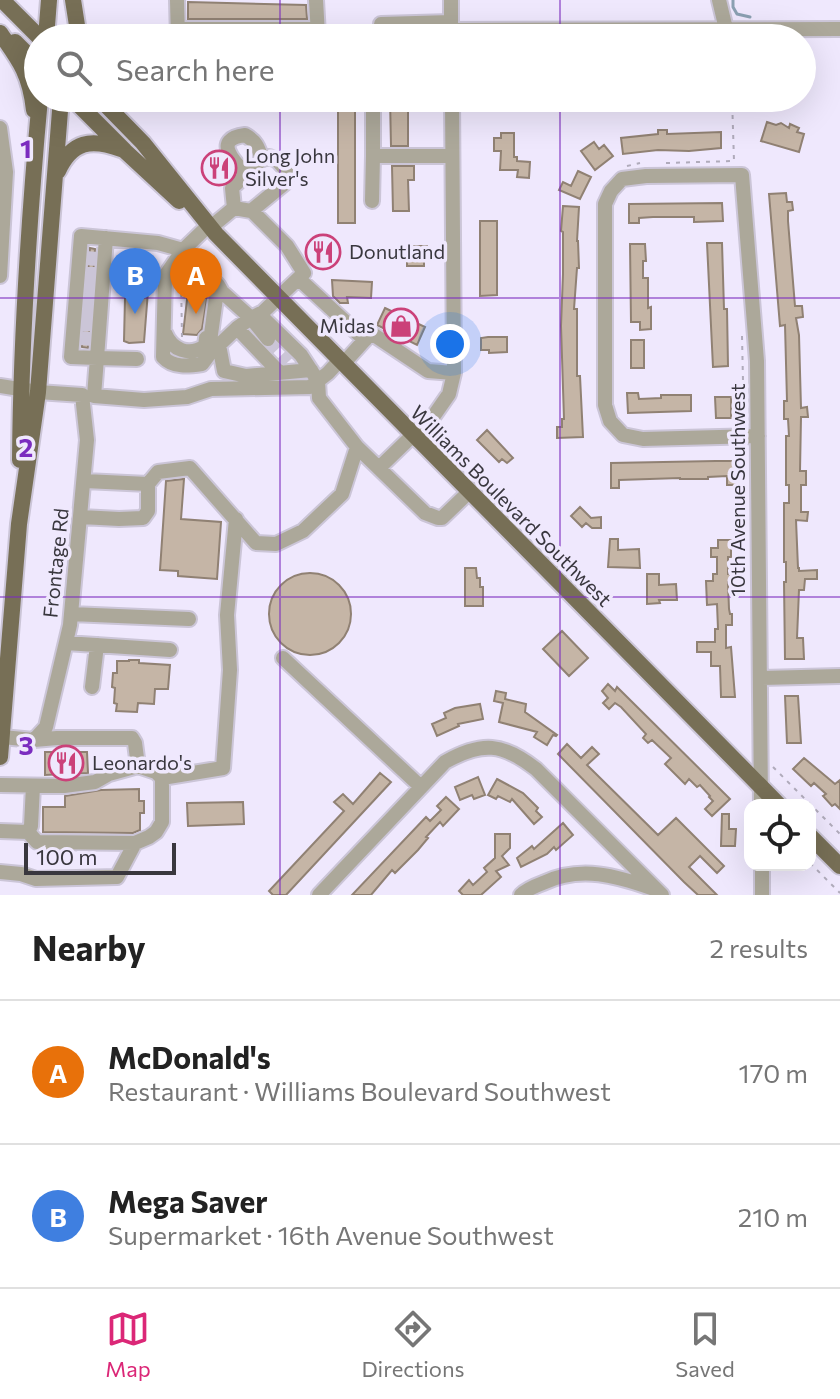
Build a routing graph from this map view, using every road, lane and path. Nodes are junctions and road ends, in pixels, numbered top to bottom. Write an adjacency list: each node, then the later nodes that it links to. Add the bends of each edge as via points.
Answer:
1 (2, 0): 8 (main road)
2 (49, 0): 9 (main road)
3 (71, 0): 10 (main road); 11 (main road)
4 (177, 0): 12 (street)
5 (316, 0): 13 (street)
6 (451, 0): 14 (street)
7 (719, 0): 15 (street)
8 (28, 24)
9 (45, 24)
10 (68, 24)
11 (76, 24)
12 (178, 24)
13 (317, 24)
14 (451, 24)
15 (725, 24)
16 (0, 26): 20 (main road)
17 (816, 29): 18 (street)
18 (840, 29)
19 (0, 33): 21 (main road)
20 (24, 51)
21 (24, 68)
22 (34, 112): 32 (main road)
23 (39, 112): 32 (main road)
24 (60, 112): 41 (main road)
25 (86, 112): 34 (main road, Williams Boulevard Southwest)
26 (113, 112): 33 (main road, Williams Boulevard Southwest)
27 (120, 112): 33 (main road)
28 (373, 112): 35 (street)
29 (452, 112): 36 (street)
30 (732, 112): 37 (path, via 734,161)
31 (0, 128): 40 (street)
32 (36, 141): 67 (main road)
33 (143, 143): 45 (main road, Williams Boulevard Southwest)
34 (125, 151): 41 (main road, via 104,143 87,144 63,159); 45 (main road, Williams Boulevard Southwest)
35 (373, 156): 36 (street); 42 (street)
36 (452, 156): 65 (street)
37 (668, 163)
38 (639, 164): 39 (path)
39 (620, 168)
40 (3, 172): 47 (street)
41 (55, 176): 68 (main road)
42 (372, 201)
43 (234, 208): 44 (street); 44 (street, via 232,188 254,166 269,157 277,160 286,170 285,183); 45 (street)
44 (252, 211): 50 (street, via 287,246 304,273)
45 (211, 228): 48 (street); 53 (main road, Williams Boulevard Southwest)
46 (106, 238): 48 (street); 54 (street, Frontage Rd); 54 (street, via 81,236)
47 (1, 250): 49 (street)
48 (183, 250): 52 (street, via 218,285); 60 (street, via 165,276)
49 (0, 276)
50 (299, 279): 53 (street); 59 (street)
51 (195, 289): 60 (path, via 184,274 182,342)
52 (219, 295): 55 (street); 60 (street, via 209,301 205,346 197,359 181,360); 60 (street, via 202,364 167,361 163,357)
53 (279, 298): 55 (street); 63 (main road, Williams Boulevard Southwest)
54 (89, 299): 61 (street, Frontage Rd); 61 (street, via 71,357)
55 (255, 316): 56 (street); 58 (street); 64 (street, via 301,355)
56 (237, 328): 64 (street); 64 (street, via 219,345 224,371 246,376)
57 (742, 329): 70 (path)
58 (268, 339)
59 (365, 340): 63 (street); 65 (street, via 371,333 428,371)
60 (170, 342)
61 (97, 358): 62 (street); 69 (street, Frontage Rd)
62 (137, 359)
63 (342, 362): 64 (street); 71 (main road, Williams Boulevard Southwest)
64 (299, 371): 69 (street, via 310,387 211,389 187,397 144,400); 72 (street)
65 (454, 373): 71 (street, via 449,394)
66 (0, 386): 67 (street)
67 (21, 390): 68 (street); 80 (main road)
68 (38, 392): 69 (street); 80 (main road)
69 (88, 395): 74 (street, Frontage Rd)
70 (751, 436): 70 (street, 10th Avenue Southwest, via 757,361 742,175 622,179 605,204 605,405 610,421 623,435 643,439); 77 (path); 90 (street, 10th Avenue Southwest)
71 (415, 438): 73 (street); 76 (main road, Williams Boulevard Southwest)
72 (357, 447): 73 (street); 79 (street, via 342,494 303,531 276,544 256,543)
73 (379, 468): 76 (street, via 425,513 438,518)
74 (85, 481): 75 (street); 78 (street, Frontage Rd)
75 (148, 484): 78 (street, via 143,518); 79 (street, via 158,472 190,468)
76 (469, 492): 102 (main road, Williams Boulevard Southwest)
77 (745, 499)
78 (81, 517): 82 (street, Frontage Rd)
79 (236, 519): 98 (street, via 223,768)
80 (19, 524): 81 (main road)
81 (6, 601): 84 (main road)
82 (71, 614): 83 (street); 85 (street, Frontage Rd)
83 (189, 619)
84 (5, 638): 92 (main road)
85 (66, 643): 86 (street); 94 (street, Frontage Rd, via 46,727)
86 (97, 645): 87 (street); 91 (street)
87 (170, 650)
88 (283, 658): 101 (street)
89 (840, 676): 90 (street)
90 (760, 678): 102 (street, 10th Avenue Southwest)
91 (92, 687)
92 (2, 705): 93 (main road)
93 (2, 737): 94 (street); 95 (main road)
94 (34, 740): 97 (street, via 132,738)
95 (0, 757)
96 (768, 762): 107 (path)
97 (138, 766): 98 (street); 100 (street, via 95,782)
98 (162, 778): 109 (street, via 162,822 156,832)
99 (0, 785): 100 (street)
100 (33, 786): 106 (street)
101 (421, 787): 114 (street, via 463,752 483,747 520,757); 116 (street)
102 (761, 787): 103 (street, 10th Avenue Southwest); 104 (main road, Williams Boulevard Southwest)
103 (761, 799)
104 (773, 799)
105 (0, 831): 106 (street)
106 (28, 832): 109 (street, via 37,842)
107 (840, 834)
108 (816, 842): 110 (main road)
109 (135, 843): 113 (street, via 117,877 36,879)
110 (840, 866)
111 (816, 869): 115 (path)
112 (762, 871): 118 (street)
113 (0, 872)
114 (660, 893): 117 (street, via 623,878 575,873)
115 (840, 893)
116 (319, 895)
117 (521, 895)
118 (762, 895)

